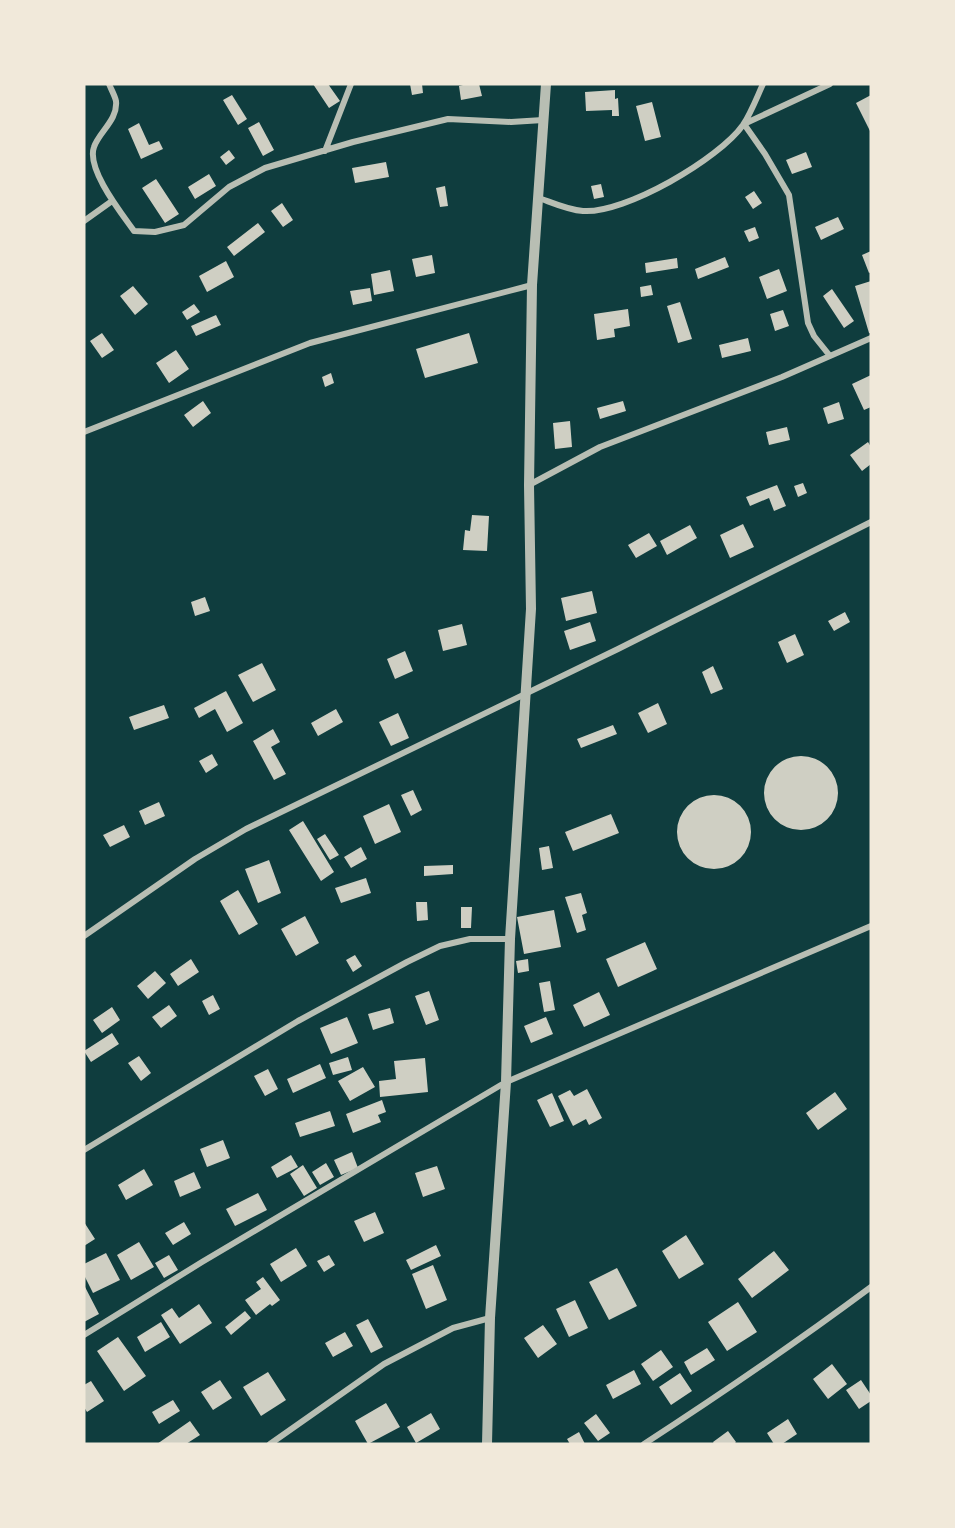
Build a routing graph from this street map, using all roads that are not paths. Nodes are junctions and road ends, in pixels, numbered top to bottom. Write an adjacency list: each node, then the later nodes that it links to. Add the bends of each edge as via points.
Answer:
1 (109, 84): 10 (street, via 116,101 114,116 93,149 94,166)
2 (351, 84): 8 (street)
3 (546, 84): 6 (street)
4 (763, 84): 7 (street)
5 (830, 84): 7 (street)
6 (543, 120): 8 (street, via 448,119); 9 (street)
7 (744, 124): 9 (street, via 733,137 687,171 628,202 584,211); 14 (street, via 789,195 808,323)
8 (325, 151): 10 (street, via 265,168 229,188 184,225 165,230 134,231)
9 (539, 198): 12 (street)
10 (112, 201): 11 (street)
11 (84, 221)
12 (532, 285): 15 (street, via 310,343); 16 (street)
13 (871, 338): 14 (street)
14 (830, 356): 16 (street, via 600,447)
15 (84, 432)
16 (529, 485): 18 (street, via 531,609)
17 (871, 522): 18 (street)
18 (526, 693): 20 (street, via 246,829 195,858); 21 (street)
19 (871, 926): 22 (street)
20 (84, 936)
21 (510, 939): 22 (street); 23 (street, via 470,939 440,946 407,962 298,1021)
22 (506, 1082): 25 (street); 26 (street)
23 (84, 1150)
24 (871, 1287): 29 (street, via 769,1362)
25 (490, 1318): 27 (street, via 453,1328 384,1364); 28 (street)
26 (84, 1335)
27 (270, 1444)
28 (487, 1444)
29 (644, 1444)

